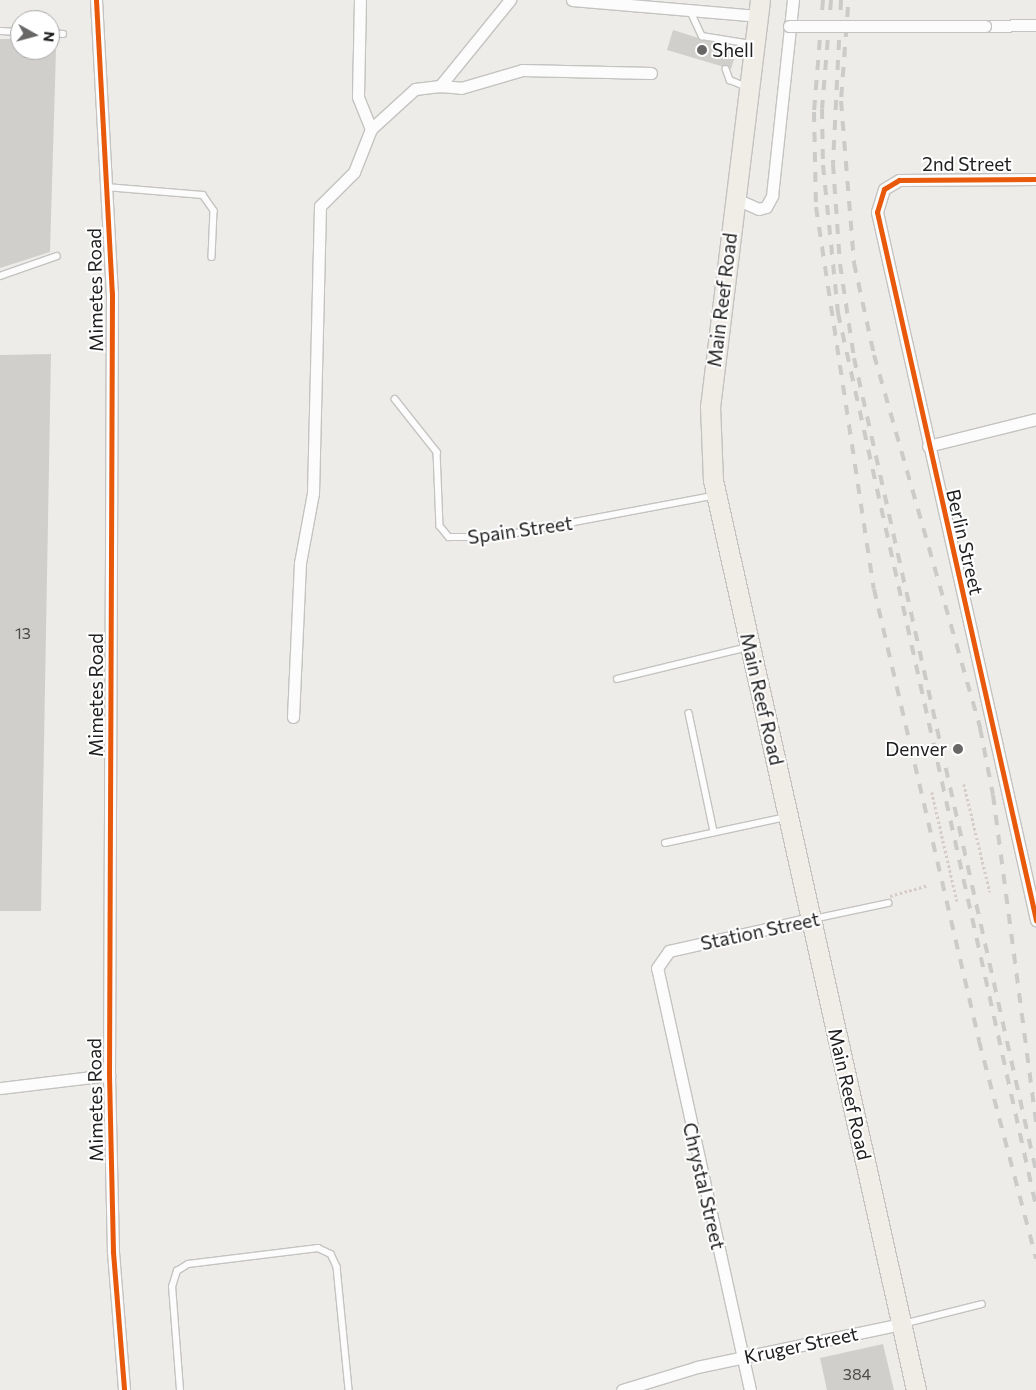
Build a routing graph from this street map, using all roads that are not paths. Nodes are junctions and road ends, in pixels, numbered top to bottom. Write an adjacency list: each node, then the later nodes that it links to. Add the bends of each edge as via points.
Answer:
1 (96, 0): 20 (street, Mimetes Road)
2 (360, 0): 17 (street, via 358,97)
3 (508, 0): 15 (street)
4 (572, 0): 7 (street)
5 (793, 0): 9 (street)
6 (758, 8): 7 (street); 12 (main road, Main Reef Road)
7 (690, 10): 12 (lane, via 699,34 728,44)
8 (1036, 25): 9 (street, bridge)
9 (789, 26): 21 (street, via 772,196 766,207 759,209)
10 (60, 34): 11 (lane)
11 (63, 34)
12 (753, 44): 16 (main road, Main Reef Road)
13 (726, 69): 16 (lane, via 730,80)
14 (651, 74): 15 (street, via 522,70 461,88)
15 (440, 86): 17 (street, via 415,89)
16 (747, 87): 21 (main road, Main Reef Road)
17 (371, 129): 32 (street, via 354,172 326,198 319,211 314,493 300,563)
18 (1036, 179): 19 (street, 2nd Street)
19 (899, 180): 27 (street, Berlin Street, via 881,196 878,222)
20 (106, 187): 23 (lane, via 203,195 214,211); 41 (street, Mimetes Road, via 112,293)
21 (734, 198): 28 (main road, Main Reef Road, via 710,406)
22 (56, 256): 24 (lane)
23 (212, 257)
24 (0, 276)
25 (395, 399): 28 (lane, Spain Street, via 437,452 440,526 449,537 495,537)
26 (1036, 419): 27 (street)
27 (928, 446): 36 (street, Berlin Street)
28 (716, 495): 29 (main road, Main Reef Road)
29 (750, 647): 30 (lane); 33 (main road, Main Reef Road)
30 (617, 679)
31 (689, 713): 34 (lane)
32 (293, 718)
33 (788, 816): 34 (lane); 38 (main road, Main Reef Road)
34 (714, 832): 35 (lane)
35 (665, 843)
36 (1031, 872): 39 (street, Berlin Street)
37 (888, 904): 38 (lane, Station Street)
38 (811, 919): 40 (street, Station Street, via 669,951 659,960); 44 (main road, Main Reef Road)
39 (1036, 920)
40 (658, 982): 45 (street, Chrystal Street)
41 (109, 1075): 42 (street); 47 (street, Mimetes Road, via 113,1242)
42 (0, 1088)
43 (982, 1304): 44 (lane, Kruger Street)
44 (901, 1324): 45 (street, Kruger Street); 52 (main road, Main Reef Road)
45 (742, 1357): 46 (street, Kruger Street); 51 (street, Chrystal Street)
46 (645, 1386): 50 (street, Kruger Street)
47 (124, 1390)
48 (180, 1390): 49 (lane, via 172,1287 178,1271 188,1264 318,1248 331,1254 337,1267)
49 (349, 1390)
50 (622, 1390)
51 (750, 1390)
52 (916, 1390)

